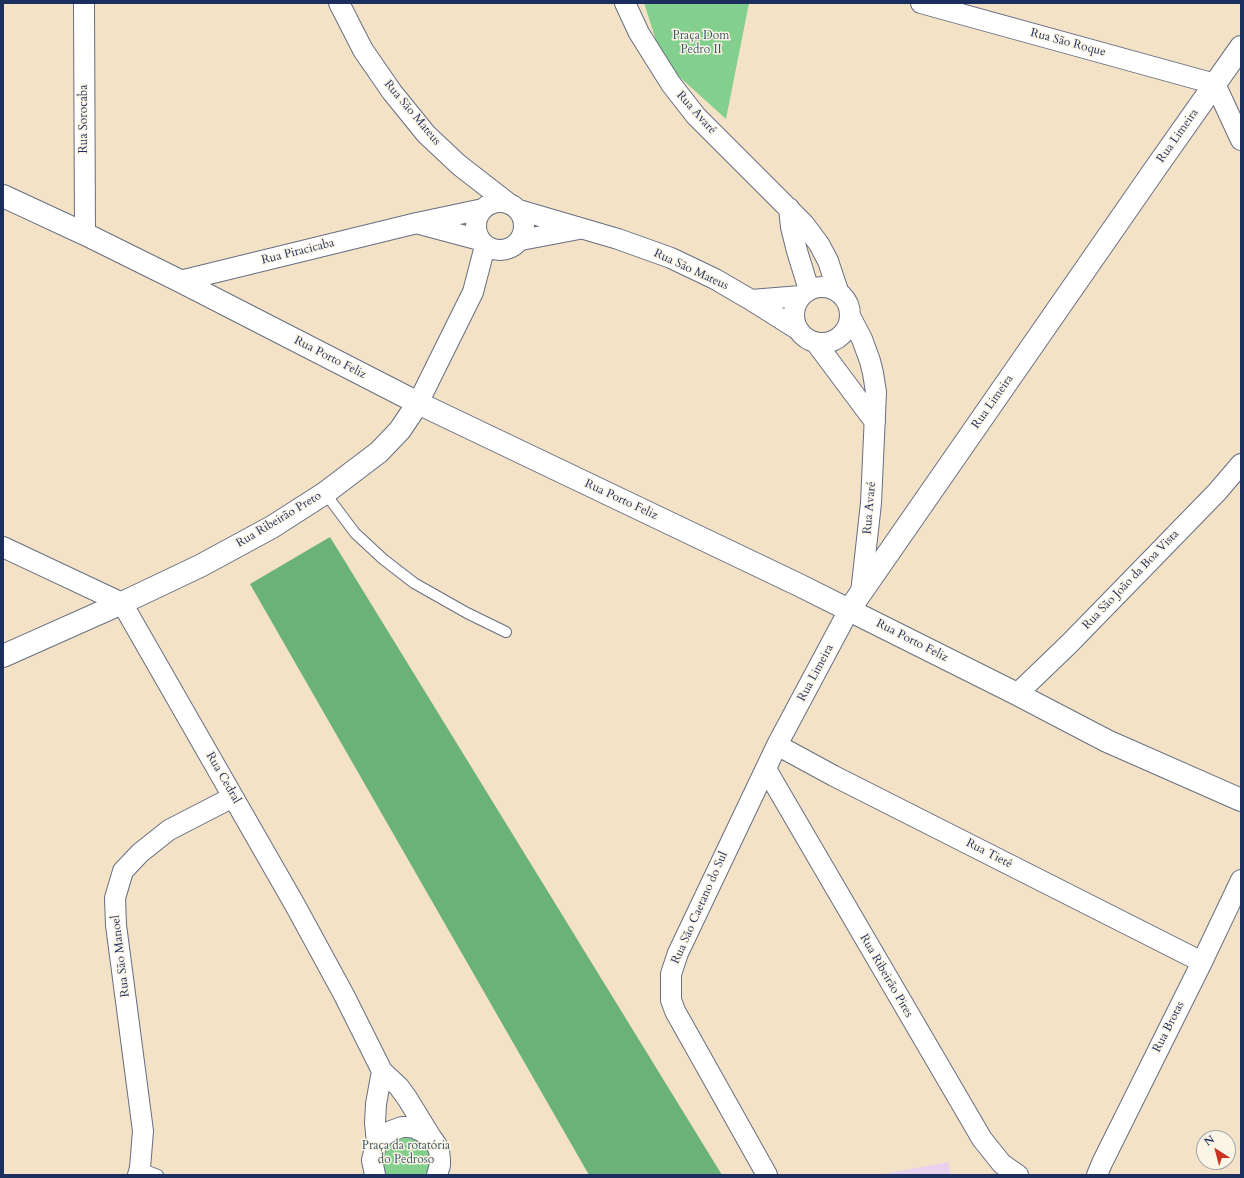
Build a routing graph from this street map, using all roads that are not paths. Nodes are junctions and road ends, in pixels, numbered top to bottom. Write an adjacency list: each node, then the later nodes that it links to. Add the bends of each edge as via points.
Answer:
1 (84, 3): 14 (street, Rua Sorocaba)
2 (339, 3): 9 (street, Rua São Mateus, via 363,50 421,128 459,166)
3 (625, 3): 10 (street, Rua Avaré, via 639,33 671,84 696,116)
4 (921, 3): 6 (street, Rua São Roque)
5 (1241, 47): 6 (main road, Rua Limeira)
6 (1215, 84): 7 (street); 30 (main road, Rua Limeira)
7 (1241, 140)
8 (3, 196): 14 (main road, Rua Porto Feliz)
9 (513, 206): 11 (street, via 497,202); 13 (street, Rua São Mateus); 16 (street, via 523,217 525,225 524,232)
10 (789, 208): 19 (street, Rua Avaré, via 819,244 828,261); 20 (street)
11 (483, 209): 12 (street, Rua Piracicaba); 15 (street, via 476,224 476,232)
12 (416, 223): 15 (street, Rua Piracicaba); 17 (street, Rua Piracicaba)
13 (583, 228): 16 (street, Rua São Mateus); 21 (street, Rua São Mateus, via 671,258 715,279)
14 (85, 234): 17 (main road, Rua Porto Feliz)
15 (483, 243): 16 (street, via 492,250 500,251); 18 (street, Rua Ribeirão Preto)
16 (514, 245): 18 (street, Rua Ribeirão Preto)
17 (180, 281): 25 (main road, Rua Porto Feliz)
18 (473, 292): 25 (street, Rua Ribeirão Preto)
19 (838, 292): 20 (street, via 819,287); 22 (street, via 849,307)
20 (805, 293): 21 (street); 23 (street, via 793,312)
21 (750, 300): 23 (street, Rua São Mateus)
22 (850, 316): 24 (street, via 843,334 826,344); 26 (street, Rua Avaré, via 862,339 874,373)
23 (797, 330): 24 (street, via 809,341)
24 (816, 343): 26 (street)
25 (418, 403): 28 (main road, Rua Ribeirão Preto, via 400,430 379,452); 30 (main road, Rua Porto Feliz, via 799,585)
26 (875, 422): 30 (street, Rua Avaré, via 871,503)
27 (1241, 464): 34 (street, Rua São João da Boa Vista, via 1147,564)
28 (325, 493): 31 (main road, Rua Ribeirão Preto, via 272,527 200,566); 32 (lane, via 355,533 414,583)
29 (3, 547): 31 (street)
30 (855, 601): 34 (main road, Rua Porto Feliz); 35 (street, Rua Limeira)
31 (122, 603): 33 (main road, Rua Ribeirão Preto); 37 (street, Rua Cedral)
32 (506, 632)
33 (3, 656)
34 (1017, 694): 38 (main road, Rua Porto Feliz, via 1107,741)
35 (777, 745): 36 (street, Rua Limeira); 40 (street, Rua Tietê)
36 (766, 769): 47 (street, Rua São Caetano do Sul, via 678,953 671,974 670,988 675,1011); 48 (street, Rua Ribeirão Pires, via 982,1139 1002,1164)
37 (233, 797): 41 (street, Rua Cedral, via 344,995); 44 (street, Rua São Manoel, via 169,830 140,853 123,871 115,898 116,925 143,1131)
38 (1241, 800)
39 (1241, 880): 40 (street, Rua Brotas)
40 (1202, 962): 49 (street, Rua Brotas)
41 (382, 1071): 42 (street, Rua Cedral, via 399,1087); 43 (street, via 376,1104)
42 (431, 1137): 43 (street, via 420,1130 402,1127 386,1134); 46 (street, Rua Cedral, via 440,1154)
43 (377, 1143): 45 (street, via 372,1160)
44 (145, 1173)
45 (375, 1175)
46 (437, 1175)
47 (767, 1175)
48 (1018, 1175)
49 (1097, 1175)

